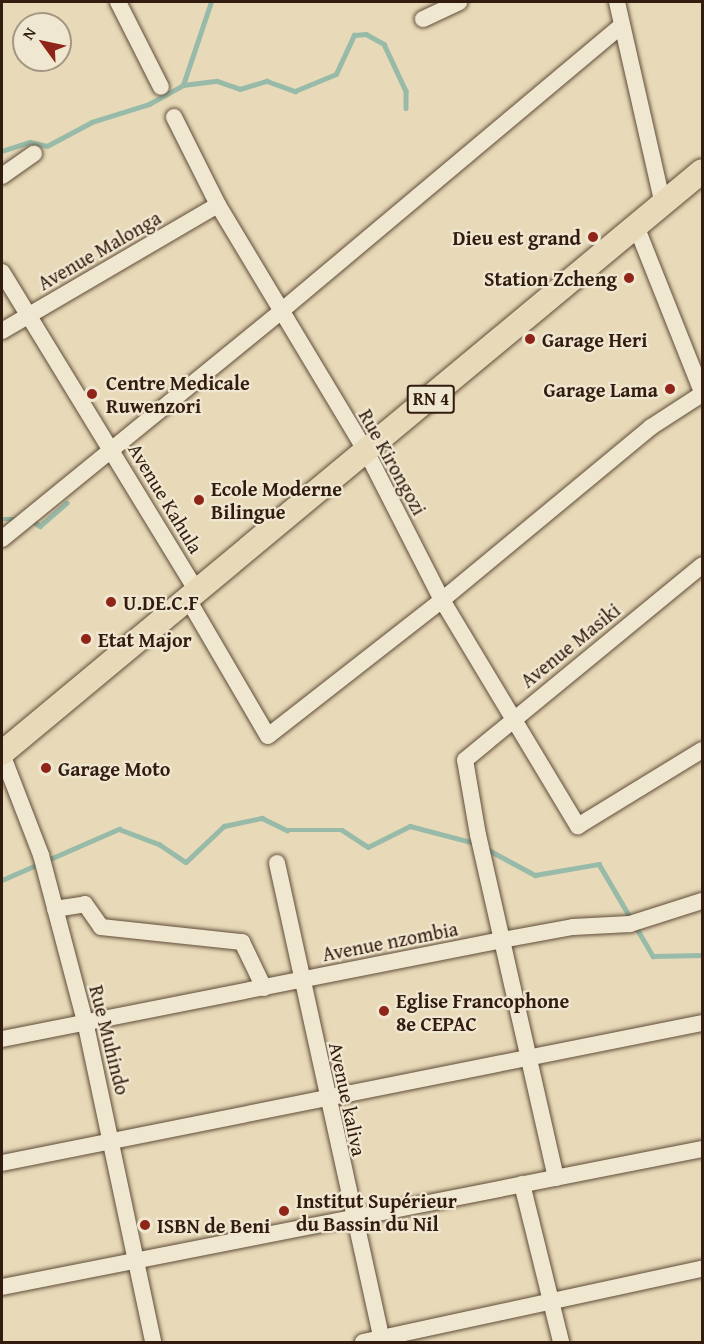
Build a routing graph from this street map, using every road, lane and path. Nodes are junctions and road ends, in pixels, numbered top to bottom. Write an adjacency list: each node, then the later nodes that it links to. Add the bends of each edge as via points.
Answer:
1 (118, 2): 6 (street)
2 (459, 2): 4 (street)
3 (617, 2): 5 (street)
4 (423, 19)
5 (621, 26): 11 (street); 15 (street)
6 (161, 87)
7 (174, 117): 12 (street, Rue Kirongozi)
8 (34, 154): 10 (street)
9 (702, 171): 11 (highway, RN 4)
10 (2, 176)
11 (663, 204): 13 (highway, RN 4)
12 (218, 206): 15 (street, Rue Kirongozi); 16 (street, Avenue Malonga)
13 (636, 226): 18 (street); 20 (highway, RN 4)
14 (2, 272): 16 (street, Avenue Kahula)
15 (280, 312): 19 (street); 20 (street, Rue Kirongozi)
16 (29, 315): 17 (street, Avenue Malonga); 19 (street, Avenue Kahula)
17 (2, 331)
18 (702, 393): 24 (street, via 651,427)
19 (112, 450): 21 (street); 23 (street, Avenue Kahula)
20 (367, 453): 23 (highway, RN 4); 24 (street, Rue Kirongozi)
21 (2, 539)
22 (702, 565): 25 (street, Avenue Masiki)
23 (194, 597): 24 (street, Avenue Kahula, via 268,736); 27 (highway, RN 4)
24 (442, 600): 25 (street, Rue Kirongozi)
25 (515, 716): 26 (street, Rue Kirongozi, via 578,826); 31 (street, Avenue Masiki, via 465,760)
26 (702, 750)
27 (2, 754): 30 (street, Rue Muhindo, via 43,861)
28 (277, 863): 32 (street, Avenue kaliva)
29 (702, 901): 31 (street, Avenue nzombia, via 636,921)
30 (55, 909): 33 (street, via 84,904 101,927 242,942); 34 (street, Rue Muhindo)
31 (502, 940): 32 (street, Avenue nzombia); 37 (street)
32 (302, 980): 33 (street, Avenue nzombia); 38 (street, Avenue kaliva)
33 (264, 988): 34 (street, Avenue nzombia)
34 (85, 1022): 36 (street, Avenue nzombia); 39 (street, Rue Muhindo)
35 (702, 1023): 37 (street)
36 (2, 1039)
37 (530, 1059): 38 (street); 42 (street)
38 (326, 1099): 39 (street); 44 (street, Avenue kaliva)
39 (112, 1140): 41 (street); 45 (street, Rue Muhindo)
40 (702, 1149): 42 (street)
41 (2, 1163)
42 (556, 1179): 43 (street)
43 (522, 1184): 44 (street); 48 (street)
44 (354, 1220): 45 (street); 49 (street, Avenue kaliva)
45 (135, 1259): 47 (street); 50 (street, Rue Muhindo)
46 (702, 1269): 48 (street)
47 (2, 1287)
48 (550, 1301): 49 (street); 52 (street)
49 (382, 1341): 51 (street)
50 (153, 1342)
51 (363, 1342)
52 (561, 1342)

